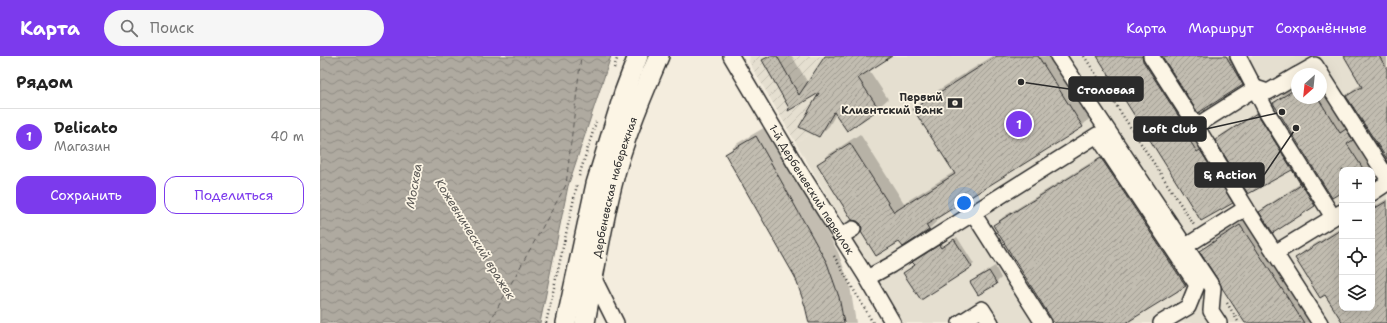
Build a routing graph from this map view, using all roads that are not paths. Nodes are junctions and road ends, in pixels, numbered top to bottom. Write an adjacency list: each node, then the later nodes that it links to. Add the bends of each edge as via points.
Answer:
1 (638, 56): 18 (main road, Дербеневская набережная, via 596,184)
2 (659, 56): 20 (main road, Дербеневская набережная, via 635,111 612,184)
3 (731, 56): 21 (street, 1-й Дербеневский переулок, via 847,233)
4 (1058, 56): 17 (street)
5 (1151, 56): 10 (street)
6 (1238, 56): 9 (street)
7 (1291, 79): 9 (street, via 1268,92)
8 (1327, 83): 11 (street)
9 (1256, 88): 10 (street); 16 (street, via 1267,112)
10 (1196, 126): 14 (street)
11 (1387, 177)
12 (1387, 183): 13 (street)
13 (1375, 191)
14 (1246, 208): 17 (street); 19 (street)
15 (972, 213): 21 (street); 28 (street); 29 (street, via 1097,135 1196,285 1188,307)
16 (1337, 214): 19 (street)
17 (1186, 246): 30 (street, via 1213,288 1211,311)
18 (581, 252): 20 (street); 22 (main road, Дербеневская набережная)
19 (1275, 253): 31 (street)
20 (593, 276): 23 (main road, Дербеневская набережная); 24 (street)
21 (867, 278): 25 (street, 1-й Дербеневский переулок)
22 (566, 323)
23 (585, 323)
24 (616, 323)
25 (893, 323)
26 (960, 323): 27 (street, via 982,309)
27 (991, 323)
28 (1043, 323)
29 (1161, 323)
30 (1219, 323)
31 (1320, 323)

